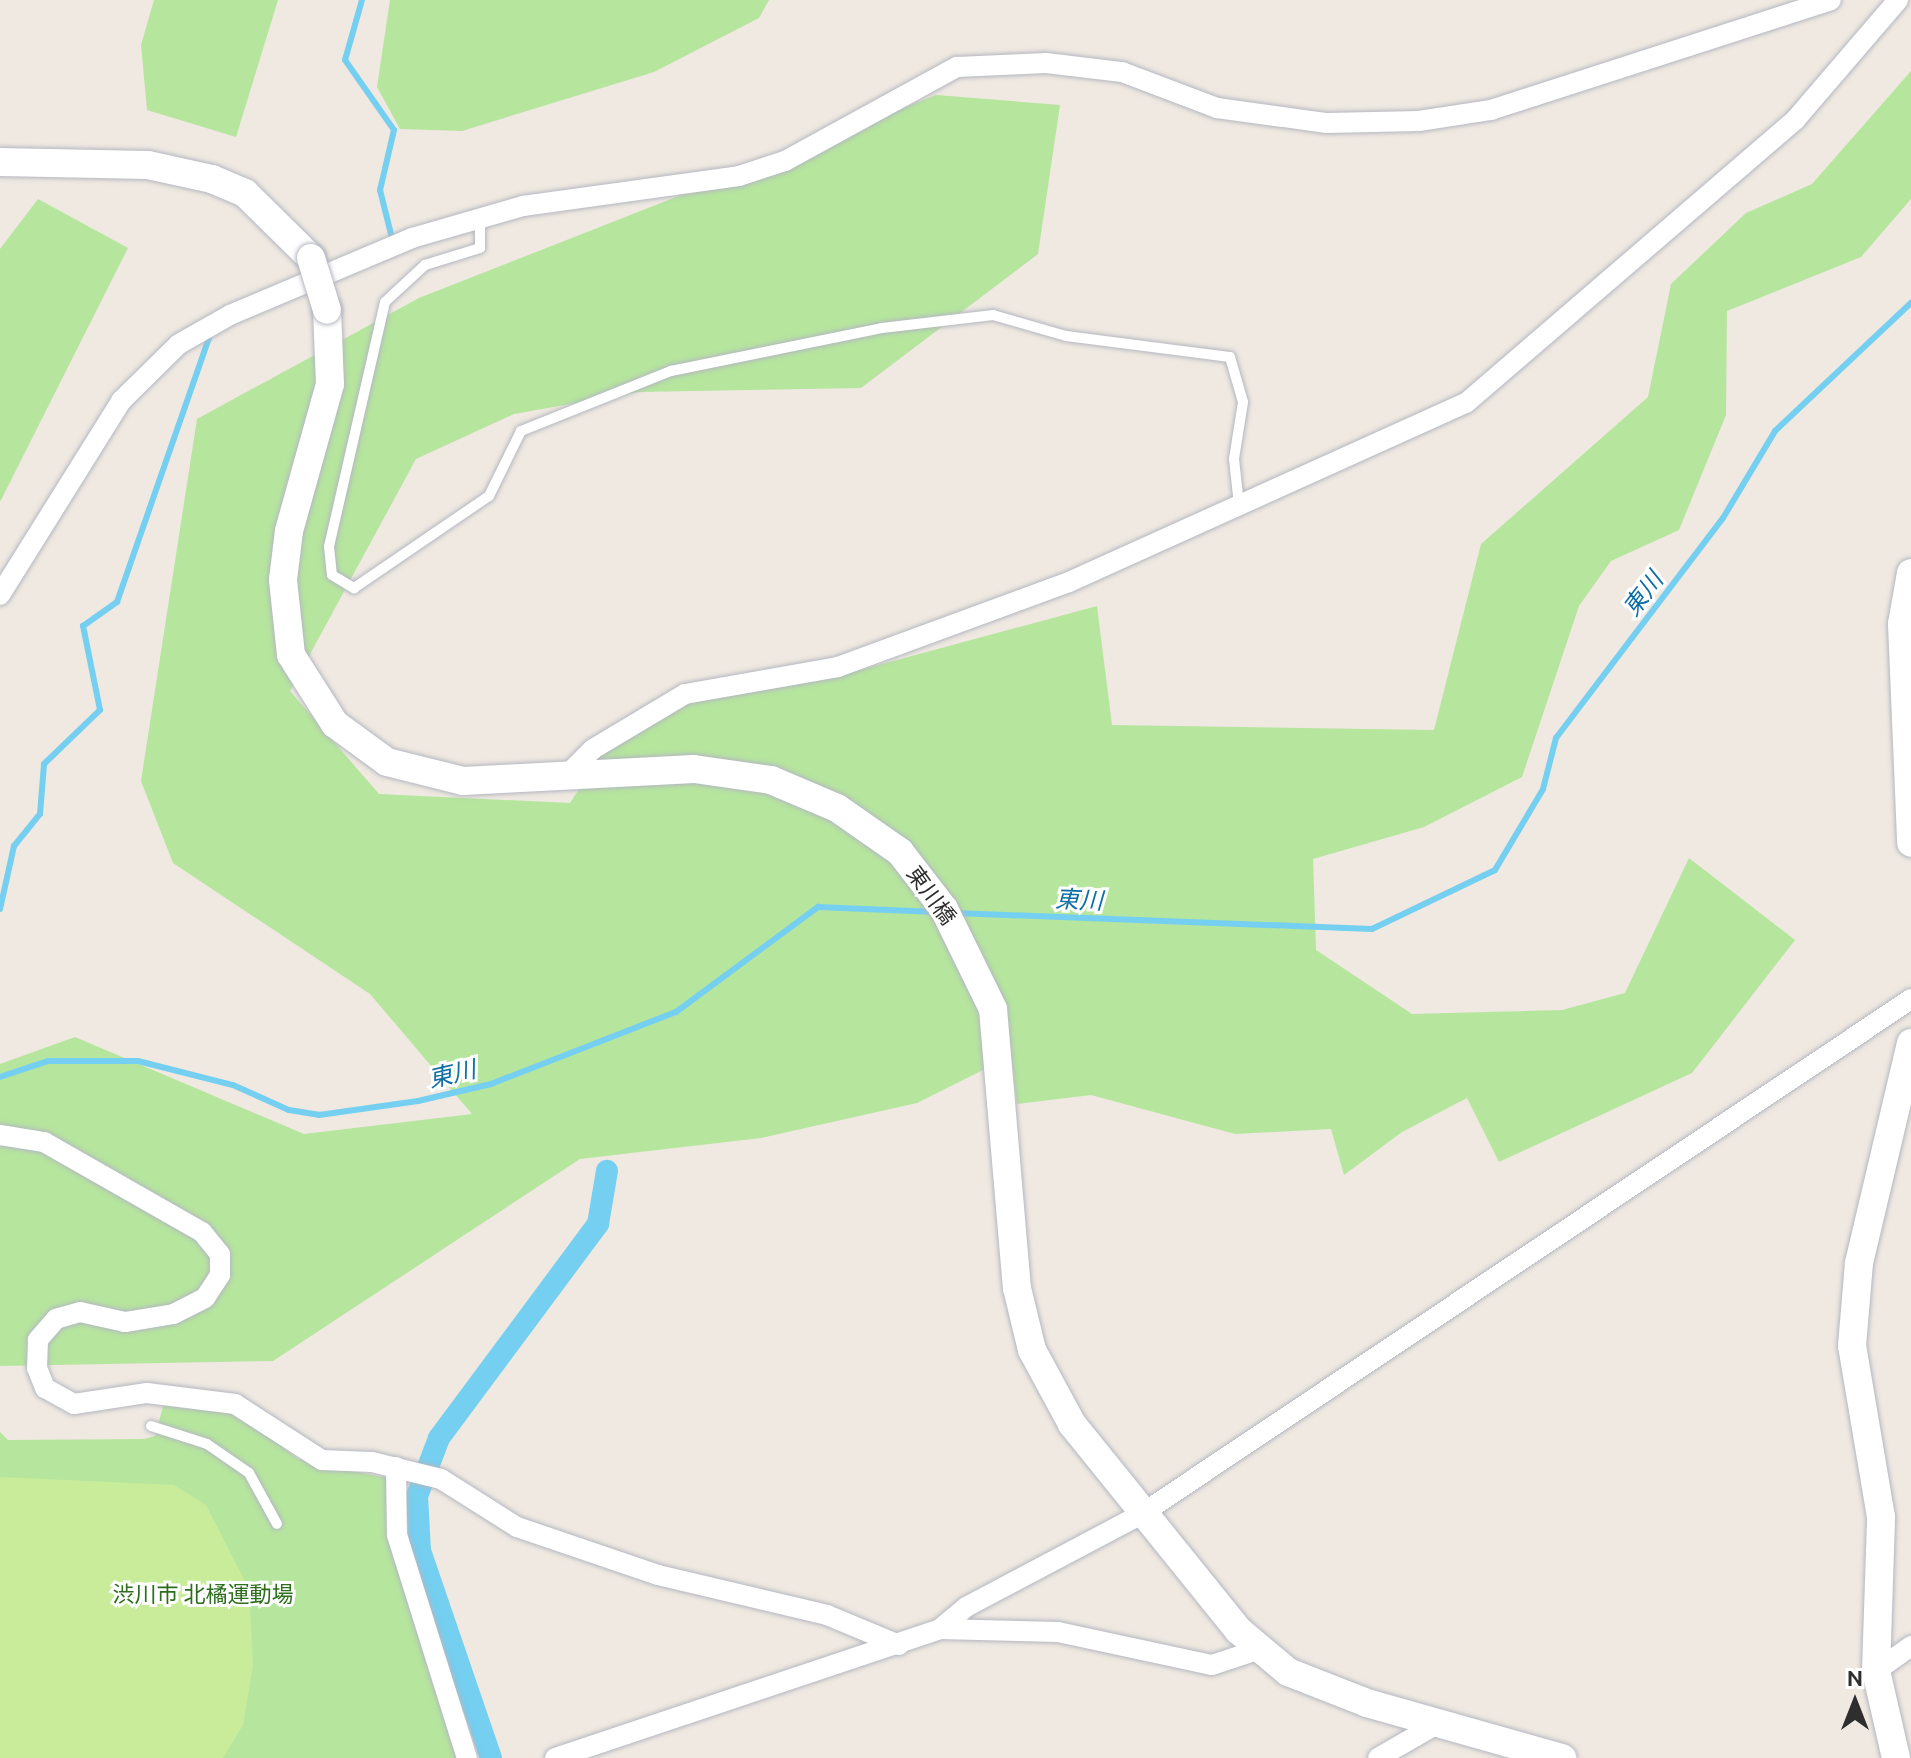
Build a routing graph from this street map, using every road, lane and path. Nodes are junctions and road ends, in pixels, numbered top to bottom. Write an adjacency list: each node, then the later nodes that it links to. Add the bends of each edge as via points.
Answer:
1 (1831, 0): 4 (street, via 1491,110 1419,121 1327,123 1217,108 1122,72 1046,63 957,67 785,161 739,176 523,206)
2 (1898, 0): 5 (street, via 1796,119 1466,403)
3 (0, 162): 8 (street, 東川橋, bridge, via 148,165 212,179 245,193 311,258 327,310 330,384 289,531 283,580 291,655 335,724 387,762 463,781)
4 (480, 219): 5 (lane, via 480,248 425,265 385,302 329,547 332,575 354,588 489,496 521,431 671,371 882,328 993,315 1066,336 1230,357 1243,402 1234,459); 7 (street, via 398,244 230,315 179,344 121,401)
5 (1239, 505): 8 (street, via 1069,582 838,667 685,694 593,749)
6 (1910, 579): 9 (street, via 1902,746)
7 (0, 595)
8 (566, 776): 15 (street, 東川橋, via 737,773 837,808 900,852 923,880 968,948 993,1009 1024,1324 1072,1424)
9 (1911, 843)
10 (1911, 999): 15 (street)
11 (1911, 1043): 21 (street, via 1859,1263 1852,1346 1881,1517)
12 (0, 1135): 14 (street, via 44,1142 202,1232 220,1254 220,1275 205,1298 174,1314 125,1322 80,1312 56,1319 38,1340 45,1388 74,1404 147,1393 235,1404 322,1460)
13 (151, 1426): 16 (lane, via 207,1444 249,1473)
14 (401, 1468): 18 (street, via 441,1479 517,1527 658,1575 827,1615); 23 (street, via 397,1535)
15 (1140, 1515): 17 (street, via 966,1607); 20 (street, 東川橋)
16 (277, 1524)
17 (940, 1629): 18 (street); 20 (street, via 1058,1632 1212,1665)
18 (899, 1645): 24 (street)
19 (1911, 1646): 21 (street)
20 (1257, 1650): 22 (street, 東川橋, via 1325,1688)
21 (1876, 1671): 27 (street)
22 (1437, 1724): 25 (street); 26 (street, 東川橋)
23 (467, 1758)
24 (555, 1758)
25 (1378, 1758)
26 (1562, 1758)
27 (1896, 1758)

